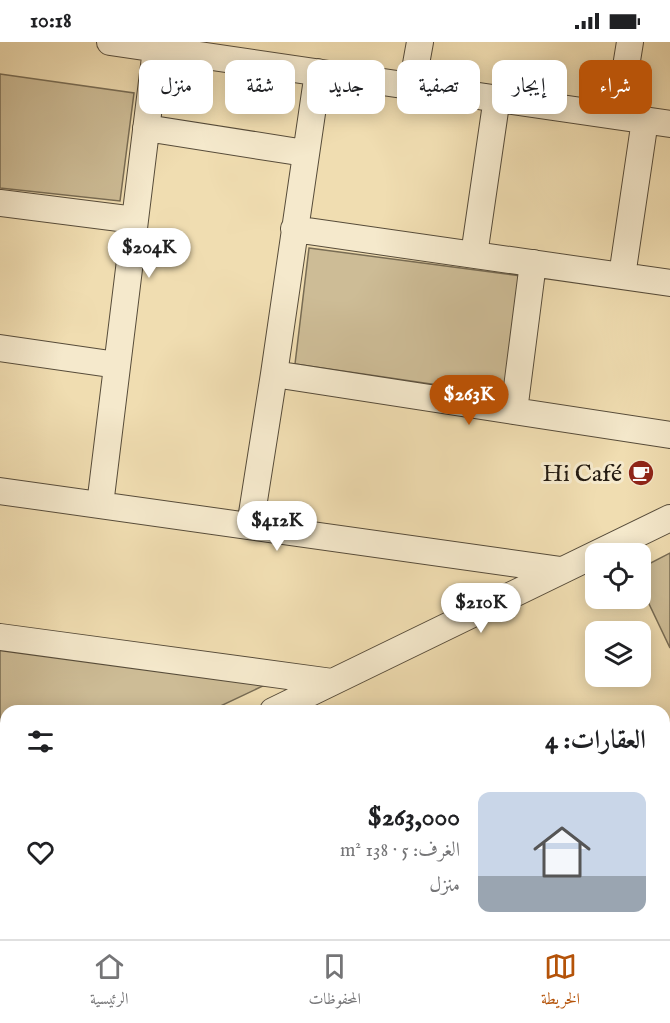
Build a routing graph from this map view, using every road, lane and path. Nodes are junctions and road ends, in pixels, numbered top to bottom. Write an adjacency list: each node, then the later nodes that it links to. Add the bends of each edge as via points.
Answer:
1 (110, 42): 4 (street)
2 (420, 42): 6 (street)
3 (630, 42): 11 (street)
4 (156, 49): 5 (street); 14 (street)
5 (202, 49): 7 (street)
6 (417, 60)
7 (307, 70)
8 (567, 108): 11 (street)
9 (311, 114): 15 (street)
10 (495, 114): 19 (street)
11 (618, 116): 12 (street)
12 (645, 120): 13 (street); 21 (street)
13 (670, 124)
14 (146, 128): 15 (street); 17 (street)
15 (305, 153): 18 (street)
16 (0, 203): 17 (street)
17 (135, 220): 24 (street)
18 (294, 229): 19 (street); 25 (street)
19 (474, 255): 20 (street)
20 (533, 263): 21 (street); 26 (street)
21 (622, 276): 22 (street)
22 (670, 283)
23 (0, 348): 24 (street)
24 (117, 364): 29 (street)
25 (274, 374): 26 (street); 31 (street)
26 (514, 411): 27 (street)
27 (670, 435)
28 (0, 491): 29 (street)
29 (100, 505): 31 (street)
30 (670, 518): 32 (street)
31 (250, 526): 32 (street)
32 (561, 570): 34 (street)
33 (0, 637): 34 (street)
34 (333, 682): 35 (street)
35 (285, 705)

